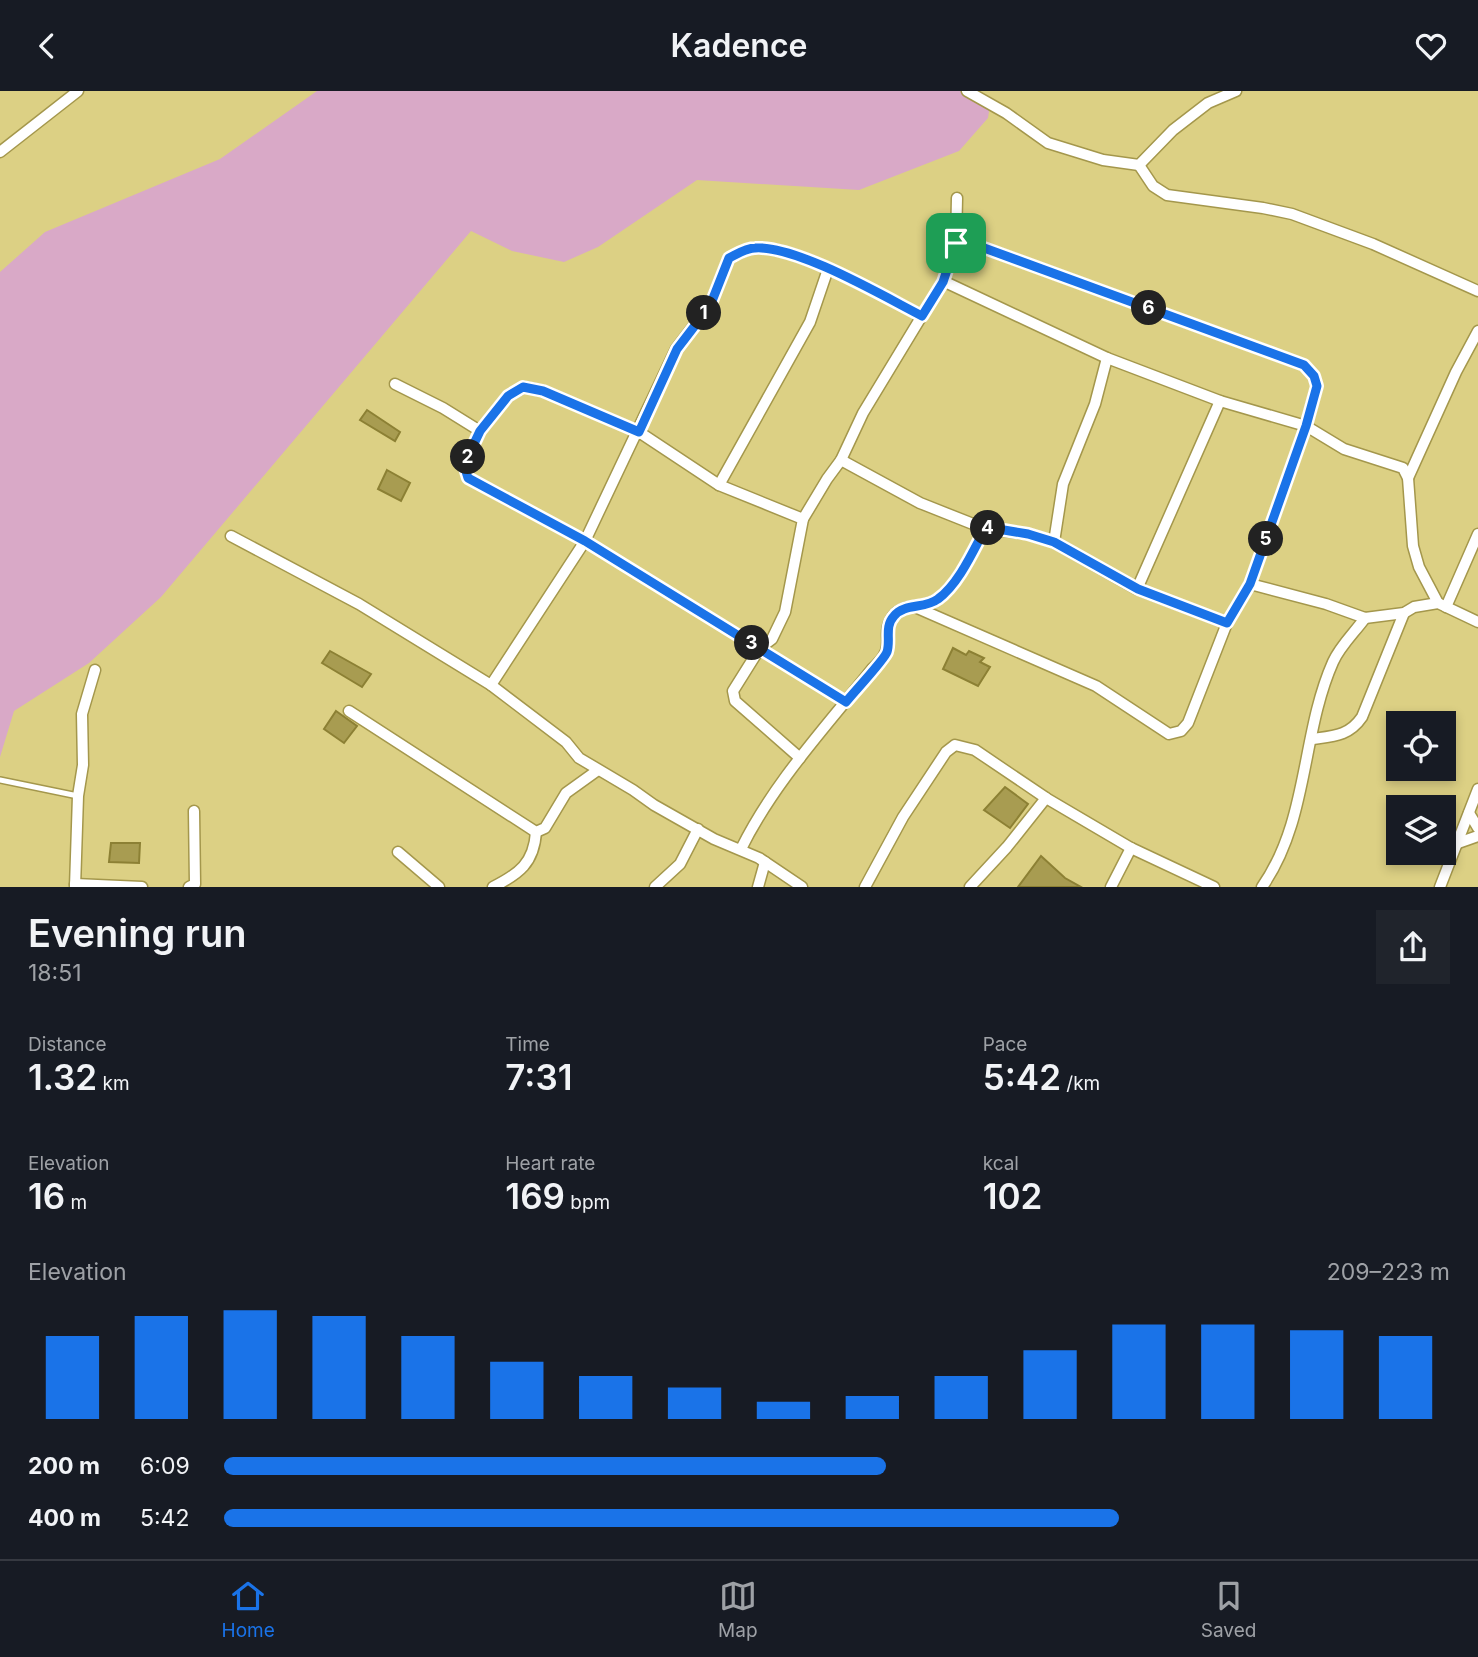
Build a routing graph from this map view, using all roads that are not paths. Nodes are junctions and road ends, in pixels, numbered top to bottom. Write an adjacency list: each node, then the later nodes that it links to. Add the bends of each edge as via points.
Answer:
1 (78, 91): 4 (street)
2 (967, 91): 5 (street, via 1048,143 1103,160)
3 (1236, 91): 5 (street, via 1208,103)
4 (0, 152)
5 (1139, 165): 10 (street, via 1153,186 1167,195 1292,214)
6 (957, 198): 7 (street)
7 (956, 243): 9 (street); 16 (street, via 965,241 1304,365 1317,386)
8 (828, 268): 11 (street); 18 (street, via 771,249 752,248 729,258 710,306 677,349); 21 (street, via 810,322)
9 (943, 282): 11 (street); 13 (street)
10 (1478, 291)
11 (922, 316): 19 (street, via 863,412)
12 (1478, 331): 20 (street)
13 (1107, 358): 15 (street); 27 (street, via 1095,404 1063,484)
14 (395, 384): 17 (street)
15 (1220, 401): 16 (street); 29 (street)
16 (1306, 426): 20 (street, via 1345,449 1403,468); 28 (street)
17 (480, 431): 18 (street, via 508,396 523,387 543,391); 26 (street, via 464,465 468,478)
18 (639, 432): 21 (street); 26 (street)
19 (841, 460): 22 (street); 23 (street, via 920,503)
20 (1408, 478): 30 (street, via 1413,546 1419,567)
21 (719, 485): 22 (street)
22 (803, 519): 36 (street, via 786,612 772,639)
23 (986, 527): 27 (street); 31 (street, via 939,599)
24 (1478, 534): 30 (street)
25 (231, 536): 38 (street, via 359,604)
26 (585, 541): 36 (street); 38 (street)
27 (1054, 542): 29 (street)
28 (1250, 584): 33 (street); 35 (street)
29 (1138, 589): 35 (street)
30 (1442, 605): 32 (street, via 1414,607); 34 (street)
31 (915, 607): 35 (street, via 1096,686 1169,734 1188,723); 39 (street, via 893,616 888,626 888,652)
32 (1404, 613): 33 (street); 41 (street, via 1354,728 1344,735)
33 (1365, 618): 41 (street, via 1334,658)
34 (1478, 622)
35 (1227, 623)
36 (760, 648): 39 (street); 42 (street, via 733,691 735,701)
37 (95, 670): 46 (street, via 82,714)
38 (491, 685): 43 (street)
39 (846, 702): 42 (street)
40 (349, 711): 52 (street)
41 (1312, 739): 73 (street, via 1288,837)
42 (800, 758): 55 (street)
43 (598, 770): 51 (street); 52 (street, via 566,793 545,828)
44 (0, 781): 46 (lane)
45 (1478, 789): 49 (street)
46 (78, 796): 60 (street)
47 (1046, 798): 56 (street); 69 (street, via 975,750 955,745 903,817); 70 (street)
48 (194, 811): 62 (street, via 195,884)
49 (1469, 813): 50 (street); 54 (street)
50 (1478, 828)
51 (698, 829): 55 (street); 65 (street, via 680,864)
52 (536, 832): 64 (street, via 535,849 527,861 515,876)
53 (1478, 836): 54 (street)
54 (1458, 843): 74 (street)
55 (741, 849): 58 (street)
56 (1131, 849): 71 (street); 72 (street)
57 (398, 852): 63 (street)
58 (765, 862): 59 (street); 66 (street)
59 (787, 877): 67 (street); 68 (street)
60 (75, 886): 61 (street)
61 (142, 887)
62 (189, 887)
63 (439, 887)
64 (493, 887)
65 (655, 887)
66 (758, 887)
67 (780, 887)
68 (802, 887)
69 (865, 887)
70 (970, 887)
71 (1111, 887)
72 (1214, 887)
73 (1262, 887)
74 (1440, 887)

